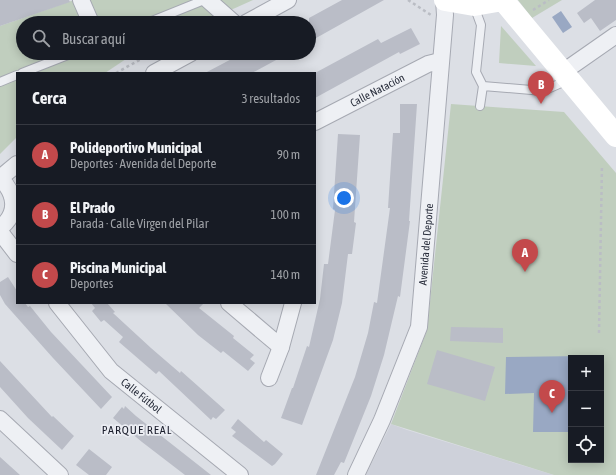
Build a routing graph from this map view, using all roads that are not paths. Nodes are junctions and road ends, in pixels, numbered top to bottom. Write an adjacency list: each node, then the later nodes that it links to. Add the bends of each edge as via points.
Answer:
1 (81, 0): 8 (street)
2 (204, 0): 9 (lane)
3 (208, 0): 10 (street)
4 (288, 0): 11 (street)
5 (503, 0): 7 (main road); 19 (main road)
6 (445, 5): 7 (main road); 15 (street, Avenida del Deporte)
7 (474, 6): 21 (lane, via 481,25 476,72)
8 (88, 16)
9 (164, 16)
10 (226, 16)
11 (259, 16)
12 (616, 35): 19 (street)
13 (55, 60): 16 (lane)
14 (178, 60): 17 (street)
15 (440, 61): 23 (street, Calle Natación, via 428,64); 38 (street, Avenida del Deporte, via 419,327 382,420)
16 (25, 72)
17 (156, 72)
18 (16, 75): 20 (lane)
19 (566, 76): 21 (lane, via 543,91); 24 (main road)
20 (0, 82)
21 (483, 86): 22 (lane)
22 (480, 106)
23 (316, 121)
24 (616, 136)
25 (16, 165): 26 (street)
26 (0, 178): 27 (street, via 9,187 13,207 6,223)
27 (0, 228)
28 (0, 232): 29 (street)
29 (16, 253)
30 (58, 304): 37 (street, Calle Fútbol, via 111,371)
31 (230, 304): 33 (street)
32 (293, 304): 33 (street)
33 (280, 347): 34 (street)
34 (269, 378)
35 (0, 419): 36 (street)
36 (60, 475)
37 (240, 475)
38 (356, 475)

